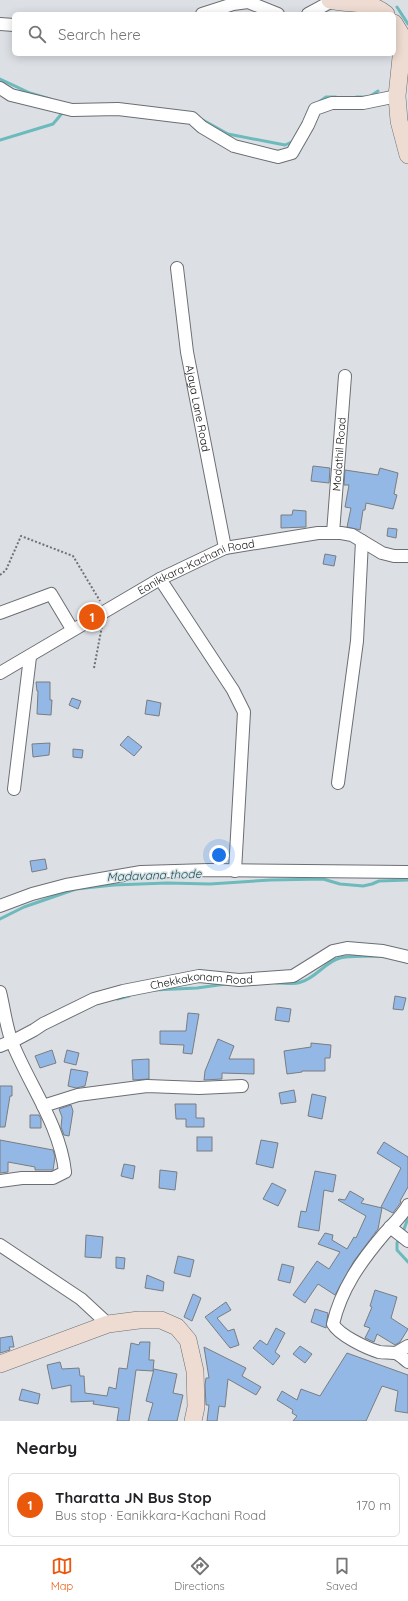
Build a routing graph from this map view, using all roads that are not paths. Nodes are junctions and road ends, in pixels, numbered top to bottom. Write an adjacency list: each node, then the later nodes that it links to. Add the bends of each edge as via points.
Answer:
1 (331, 0): 2 (main road); 5 (street)
2 (382, 7)
3 (208, 12): 4 (street, via 248,2)
4 (273, 12)
5 (311, 12)
6 (0, 24): 7 (street)
7 (12, 25)
8 (396, 26): 9 (main road)
9 (406, 38): 11 (main road)
10 (0, 88): 11 (street, via 11,95 72,110 118,109 192,118 234,146 278,157 292,153 315,109 332,102 363,103)
11 (397, 96): 12 (main road, via 399,121)
12 (408, 155)
13 (177, 268): 17 (street, Ajaya Lane Road, via 187,352)
14 (345, 376): 15 (street, Madathil Road)
15 (333, 533): 16 (street, Eanikkara-Kachani Road, via 352,535); 17 (street, Eanikkara-Kachani Road, via 318,532)
16 (362, 541): 18 (street, Eanikkara-Kachani Road, via 382,553); 24 (street, via 357,641)
17 (224, 548): 19 (street, Eanikkara-Kachani Road)
18 (408, 556)
19 (160, 579): 21 (street, Eanikkara-Kachani Road); 26 (street, via 233,690 244,712)
20 (0, 613): 21 (street, via 50,594)
21 (72, 629): 22 (street, Eanikkara-Kachani Road)
22 (30, 657): 23 (street, Eanikkara-Kachani Road); 25 (street)
23 (0, 673)
24 (338, 783)
25 (14, 789)
26 (235, 871): 27 (street); 28 (street, via 141,872 66,885)
27 (408, 872)
28 (0, 906)
29 (408, 958): 31 (street, Chekkakonam Road, via 383,951 347,948 333,951 293,976 239,980 199,976 151,985 94,999)
30 (0, 992): 31 (street)
31 (12, 1041): 32 (street, Chekkakonam Road); 34 (street)
32 (0, 1046)
33 (242, 1086): 34 (street, via 148,1086 78,1095)
34 (43, 1106): 35 (street, via 64,1159 65,1172 53,1178)
35 (0, 1181)
36 (408, 1205): 37 (street)
37 (390, 1227): 38 (street); 42 (street, via 348,1282 333,1324 340,1332 368,1348)
38 (408, 1241)
39 (1, 1248): 40 (street, via 81,1299)
40 (108, 1324): 44 (main road); 45 (main road, via 161,1320 173,1325 183,1334 188,1340 195,1371)
41 (408, 1346): 42 (street)
42 (396, 1353): 43 (street)
43 (408, 1362)
44 (0, 1364)
45 (194, 1421)

